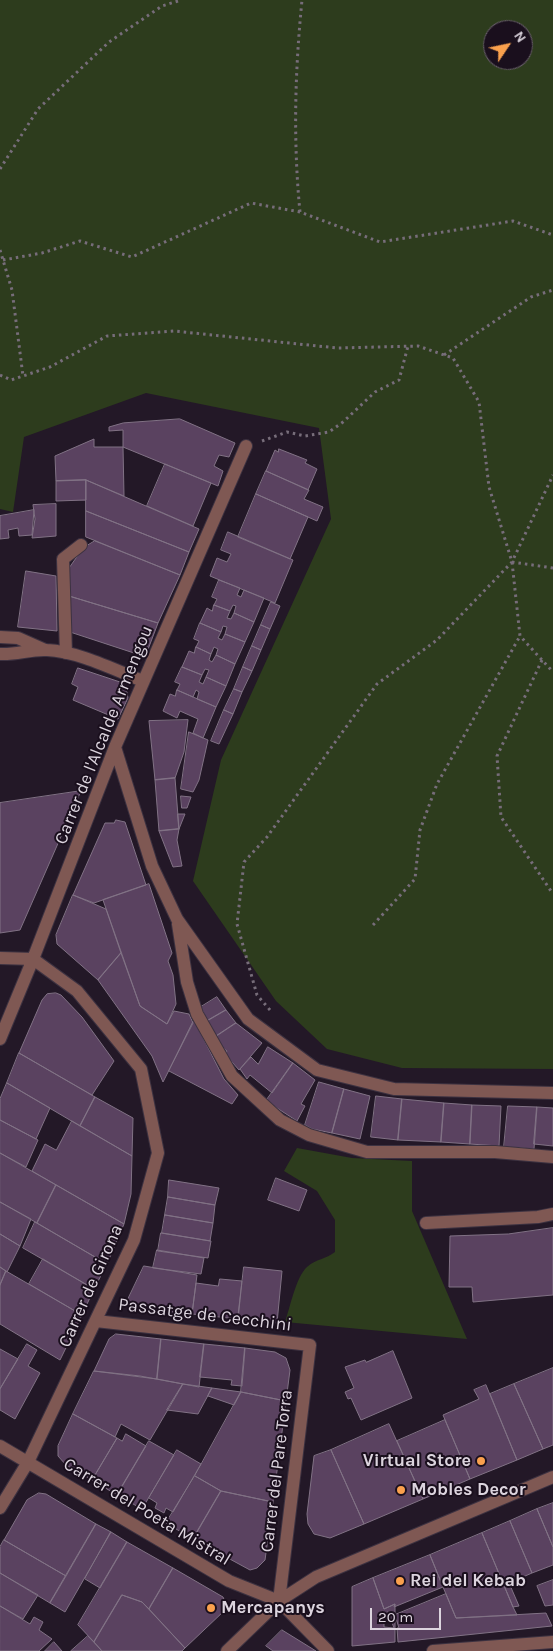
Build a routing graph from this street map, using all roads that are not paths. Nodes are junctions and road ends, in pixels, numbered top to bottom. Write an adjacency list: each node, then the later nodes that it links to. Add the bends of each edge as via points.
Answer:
1 (246, 446): 7 (street, Carrer de l'Alcalde Armengou)
2 (81, 545): 5 (street, via 63,559)
3 (0, 636): 4 (street, via 18,638)
4 (45, 650): 5 (street); 6 (street)
5 (66, 652): 7 (street)
6 (0, 654)
7 (143, 680): 8 (street, Carrer de l'Alcalde Armengou)
8 (115, 747): 9 (street, via 152,866); 11 (street, Carrer de l'Alcalde Armengou)
9 (177, 919): 13 (street, via 248,1019 317,1070 394,1089); 14 (street, via 187,982 197,1014 232,1076 280,1120 309,1135 368,1152 495,1152)
10 (0, 958): 11 (street)
11 (33, 959): 12 (street, Carrer de l'Alcalde Armengou); 17 (street, Carrer de Girona, via 77,991 141,1069 158,1153 134,1240)
12 (0, 1039)
13 (553, 1093)
14 (553, 1157)
15 (553, 1214): 16 (street, via 538,1218)
16 (426, 1223)
17 (96, 1321): 18 (street, Passatge de Cecchini); 20 (street, Carrer de Girona)
18 (310, 1345): 23 (street, Carrer del Pare Torra)
19 (0, 1446): 20 (street, Carrer del Poeta Mistral)
20 (28, 1462): 22 (street, Carrer de Girona); 23 (street, Carrer del Poeta Mistral, via 228,1581)
21 (553, 1476): 23 (street, via 316,1577)
22 (0, 1508)
23 (279, 1601): 26 (street); 27 (street)
24 (553, 1642): 25 (street)
25 (497, 1648): 28 (street)
26 (226, 1651)
27 (328, 1651)
28 (433, 1651)

